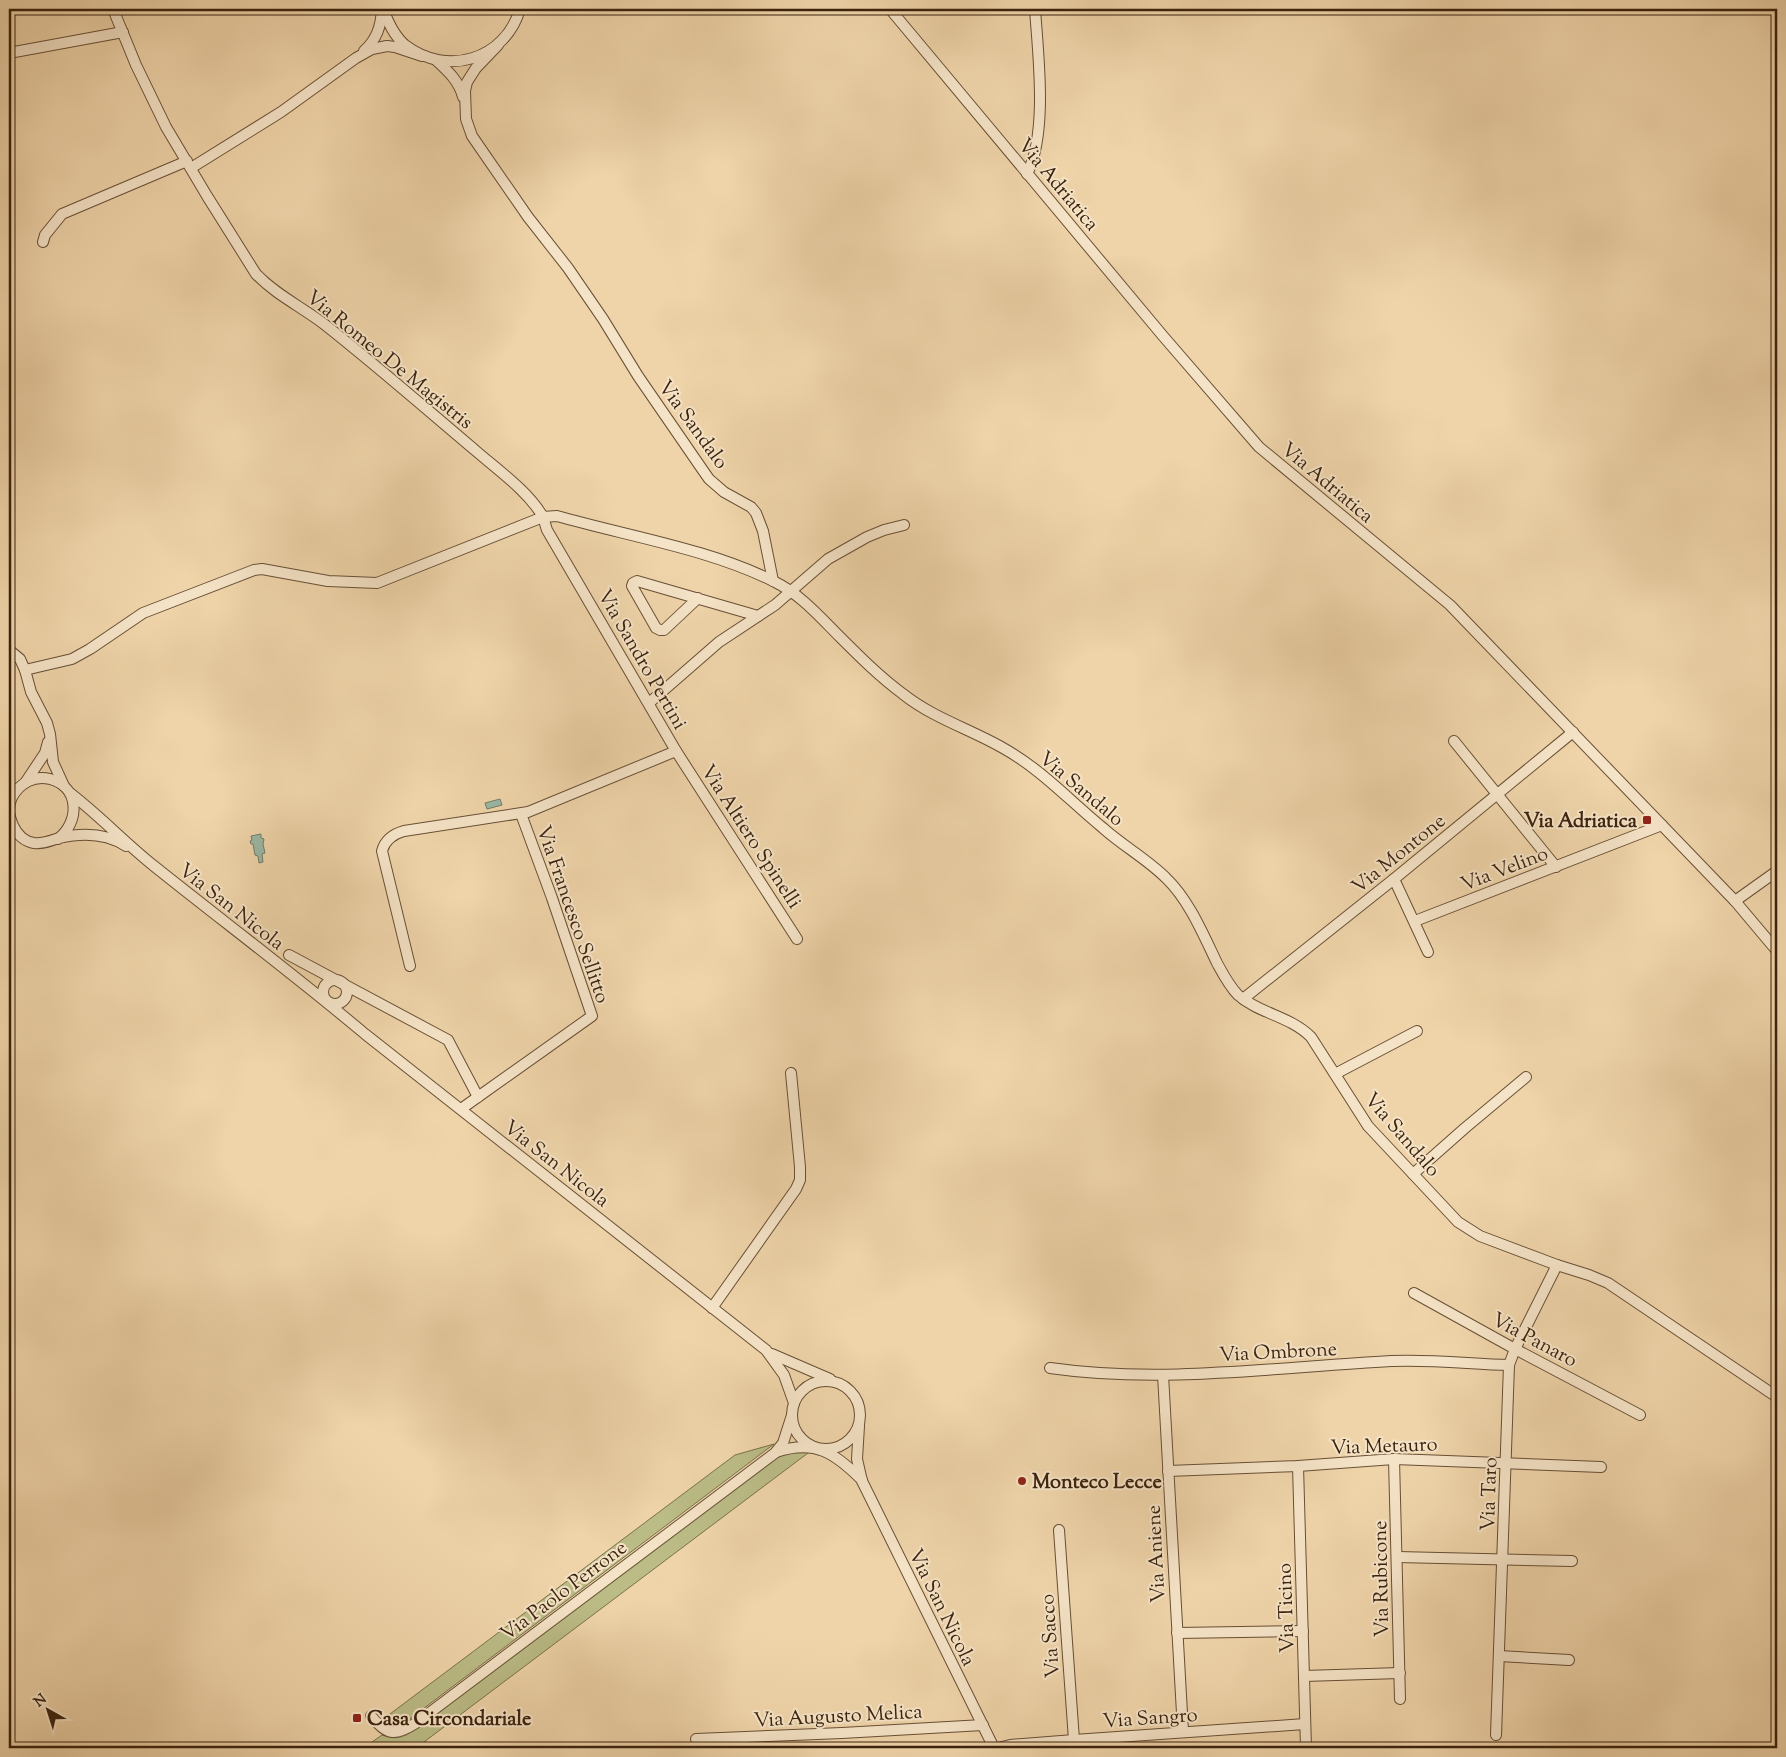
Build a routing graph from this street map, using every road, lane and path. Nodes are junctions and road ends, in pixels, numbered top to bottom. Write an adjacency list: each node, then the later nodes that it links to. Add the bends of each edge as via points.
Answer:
1 (113, 9): 6 (street, Via Romeo De Magistris)
2 (383, 9): 9 (street, via 390,26 404,44); 10 (street, via 372,44)
3 (520, 9): 7 (street, Via Sandalo, via 511,29)
4 (890, 9): 14 (street, Via Adriatica)
5 (1035, 9): 14 (street, via 1040,89 1038,127 1032,164)
6 (123, 32): 8 (street); 13 (street, Via Romeo De Magistris, via 166,127)
7 (498, 45): 11 (street, via 479,56 458,62); 12 (street, Via Sandalo, via 470,76)
8 (9, 53)
9 (422, 56): 10 (street, via 404,48 387,46 372,49); 11 (street)
10 (356, 58): 13 (street, via 281,112)
11 (436, 60): 12 (street, Via Sandalo, via 461,88)
12 (465, 106): 18 (street, Via Sandalo, via 469,128 484,155 568,268 709,479 756,513)
13 (189, 165): 15 (street, via 62,214); 16 (street, Via Romeo De Magistris, via 248,263 265,284 322,322 389,377 489,462 536,505)
14 (1027, 174): 25 (street, Via Adriatica, via 1259,447 1450,605)
15 (43, 242)
16 (543, 517): 18 (street, via 557,516 657,542 738,566); 23 (street, via 377,583 328,581 254,570 143,613 72,659); 24 (street, Via Sandro Pertini, via 547,530)
17 (904, 525): 19 (street, via 884,530 840,551)
18 (773, 581): 19 (street, Via Sandalo)
19 (791, 591): 21 (street); 49 (street, Via Sandalo, via 876,673 905,696 1028,764 1124,846 1148,861 1168,880 1189,908 1226,979)
20 (698, 598): 20 (street, via 637,581 632,586 660,630 664,630); 21 (street)
21 (758, 616): 24 (street, via 719,642)
22 (9, 650): 23 (street, Via San Nicola, via 20,659)
23 (25, 670): 26 (street, Via San Nicola)
24 (649, 703): 28 (street, Via Sandro Pertini)
25 (1573, 732): 32 (street, Via Montone); 34 (street, Via Adriatica)
26 (50, 734): 29 (street, Via San Nicola, via 45,753); 30 (street, Via San Nicola, via 52,762)
27 (1454, 741): 32 (street)
28 (676, 751): 33 (street, Via Sandro Pertini); 43 (street, Via Altiero Spinelli)
29 (22, 786): 30 (street, Via San Nicola, via 45,778); 31 (street); 35 (street, Via San Nicola, via 11,799 9,807)
30 (67, 790): 36 (street, Via San Nicola, via 74,815 71,825); 37 (street, Via San Nicola)
31 (9, 793)
32 (1498, 794): 38 (street); 40 (street, Via Montone)
33 (521, 814): 47 (street, Via Sandro Pertini, via 398,832 388,839 382,851); 55 (street, Via Francesco Sellitto, via 592,1016)
34 (1662, 826): 38 (street, Via Velino); 41 (street, Via Adriatica)
35 (12, 828): 36 (street, Via San Nicola, via 31,843)
36 (58, 839): 37 (street, Via San Nicola, via 101,836)
37 (140, 855): 50 (street, Via San Nicola)
38 (1556, 867): 42 (street, Via Velino)
39 (1777, 871): 41 (street)
40 (1394, 879): 42 (street); 49 (street, Via Montone)
41 (1735, 901): 44 (street, Via Adriatica)
42 (1415, 921): 45 (street)
43 (798, 939)
44 (1777, 951)
45 (1428, 952)
46 (290, 955): 48 (street, Via San Nicola)
47 (410, 966)
48 (340, 981): 50 (street, via 333,980 323,989 323,996); 50 (street, via 346,987 347,995 343,1002); 55 (street, Via San Nicola, via 448,1040)
49 (1243, 999): 53 (street, Via Sandalo, via 1302,1028)
50 (328, 1002): 56 (street, Via San Nicola)
51 (1417, 1031): 53 (street)
52 (791, 1073): 60 (street, via 800,1180)
53 (1335, 1074): 57 (street, Via Sandalo, via 1368,1126)
54 (1526, 1078): 57 (street)
55 (478, 1097): 56 (street, Via Francesco Sellitto)
56 (461, 1109): 60 (street, Via San Nicola)
57 (1413, 1174): 58 (street, Via Sandalo, via 1470,1231)
58 (1557, 1265): 61 (street, Via Taro); 67 (street, Via Sandalo, via 1608,1283)
59 (1414, 1293): 61 (street, Via Panaro)
60 (712, 1308): 62 (street, Via San Nicola)
61 (1515, 1349): 63 (street, Via Taro); 70 (street, Via Panaro)
62 (766, 1350): 66 (street, Via San Nicola); 68 (street, Via San Nicola, via 784,1375)
63 (1509, 1365): 65 (street, Via Ombrone, via 1394,1361); 75 (street, Via Taro)
64 (1050, 1368): 65 (street, Via Ombrone, via 1090,1374)
65 (1163, 1375): 78 (street, Via Aniene)
66 (835, 1381): 68 (street, via 811,1384 802,1390); 71 (street, Via San Nicola, via 851,1391 857,1400)
67 (1777, 1397)
68 (794, 1403): 69 (street, Via San Nicola)
69 (792, 1415): 72 (street, Via San Nicola, via 802,1439); 73 (street, Via Paolo Perrone, via 783,1443)
70 (1640, 1415)
71 (859, 1426): 72 (street, via 843,1445); 79 (street, Via San Nicola, via 857,1459)
72 (820, 1448): 73 (street, Via Paolo Perrone, via 799,1447); 79 (street, Via San Nicola)
73 (774, 1453): 91 (street, Via Paolo Perrone, via 416,1724 394,1733 386,1731)
74 (1394, 1459): 75 (street, Via Metauro); 76 (street, Via Metauro); 81 (street, Via Rubicone)
75 (1507, 1463): 77 (street, Via Metauro); 82 (street, Via Taro)
76 (1298, 1466): 78 (street, Via Metauro); 84 (street, Via Ticino)
77 (1601, 1467)
78 (1168, 1471): 85 (street, Via Aniene)
79 (862, 1481): 93 (street, Via San Nicola)
80 (1059, 1530): 97 (street, Via Sacco)
81 (1397, 1557): 82 (street); 88 (street, Via Rubicone)
82 (1503, 1560): 83 (street); 86 (street, Via Taro)
83 (1572, 1561)
84 (1303, 1631): 85 (street); 89 (street, Via Ticino)
85 (1177, 1633): 94 (street, Via Aniene)
86 (1499, 1656): 87 (street); 95 (street, Via Taro)
87 (1569, 1660)
88 (1400, 1673): 89 (street); 90 (street, Via Rubicone)
89 (1304, 1676): 92 (street, Via Ticino)
90 (1400, 1699)
91 (371, 1716)
92 (1305, 1724): 94 (street, Via Sangro); 100 (street, Via Ticino)
93 (983, 1725): 96 (street, Via Augusto Melica); 98 (street, Via San Nicola)
94 (1183, 1732): 97 (street, Via Sangro)
95 (1496, 1735)
96 (696, 1739)
97 (1074, 1740): 99 (street, Via Sangro)
98 (994, 1748)
99 (998, 1748)
100 (1306, 1748)

